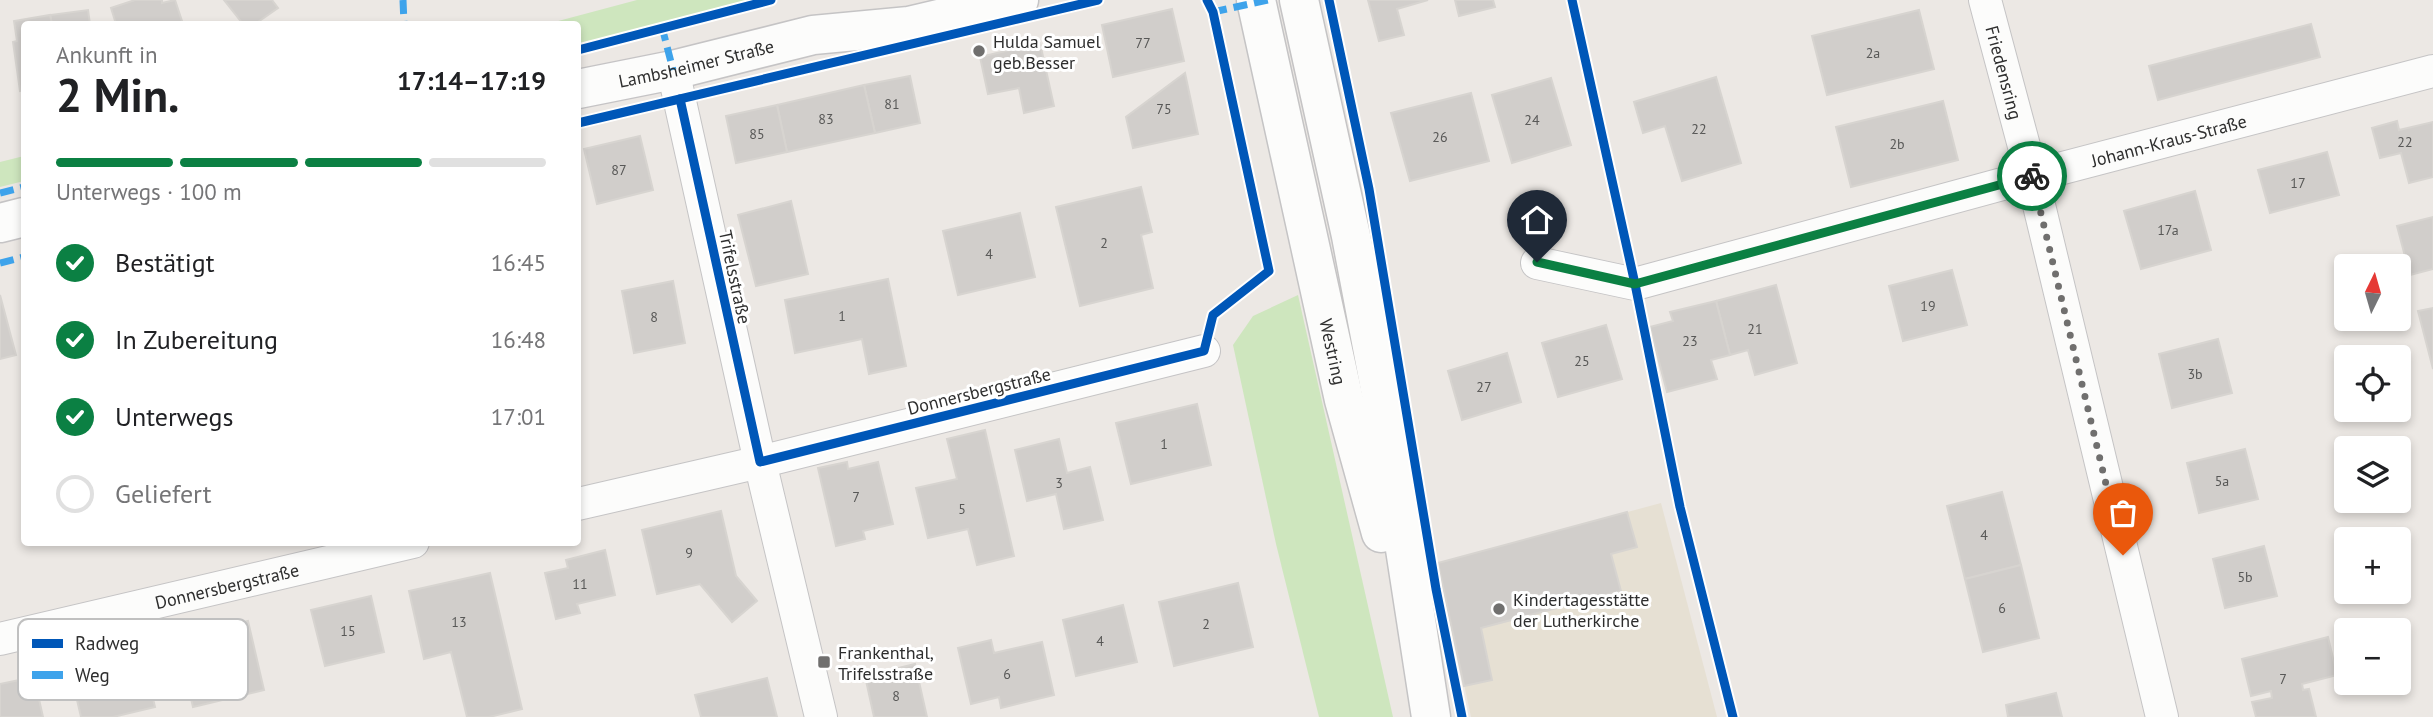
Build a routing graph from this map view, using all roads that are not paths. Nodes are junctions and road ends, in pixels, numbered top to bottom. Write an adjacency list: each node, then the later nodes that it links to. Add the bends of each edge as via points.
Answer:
1 (881, 0): 6 (main road, Lambsheimer Straße)
2 (1019, 0): 6 (main road, Lambsheimer Straße, via 909,26)
3 (1256, 0): 21 (main road, Westring, via 1344,400)
4 (1299, 0): 21 (main road, Westring, via 1381,394)
5 (1985, 0): 10 (street, Friedensring)
6 (813, 35): 7 (main road, Lambsheimer Straße)
7 (673, 70): 9 (main road, Lambsheimer Straße); 15 (street, Trifelsstraße)
8 (2433, 71): 10 (street, Johann-Kraus-Straße)
9 (581, 88)
10 (2032, 176): 13 (street, Johann-Kraus-Straße, via 1635,284); 23 (street, Friedensring)
11 (21, 218): 12 (main road)
12 (0, 223)
13 (1537, 262)
14 (1204, 351): 15 (street, Donnersbergstraße)
15 (760, 462): 16 (street, Donnersbergstraße); 22 (street, Trifelsstraße)
16 (581, 503)
17 (396, 546): 18 (street, Donnersbergstraße)
18 (85, 619)
19 (18, 635): 20 (street, Donnersbergstraße)
20 (0, 639)
21 (1429, 709)
22 (821, 717)
23 (2162, 717)

